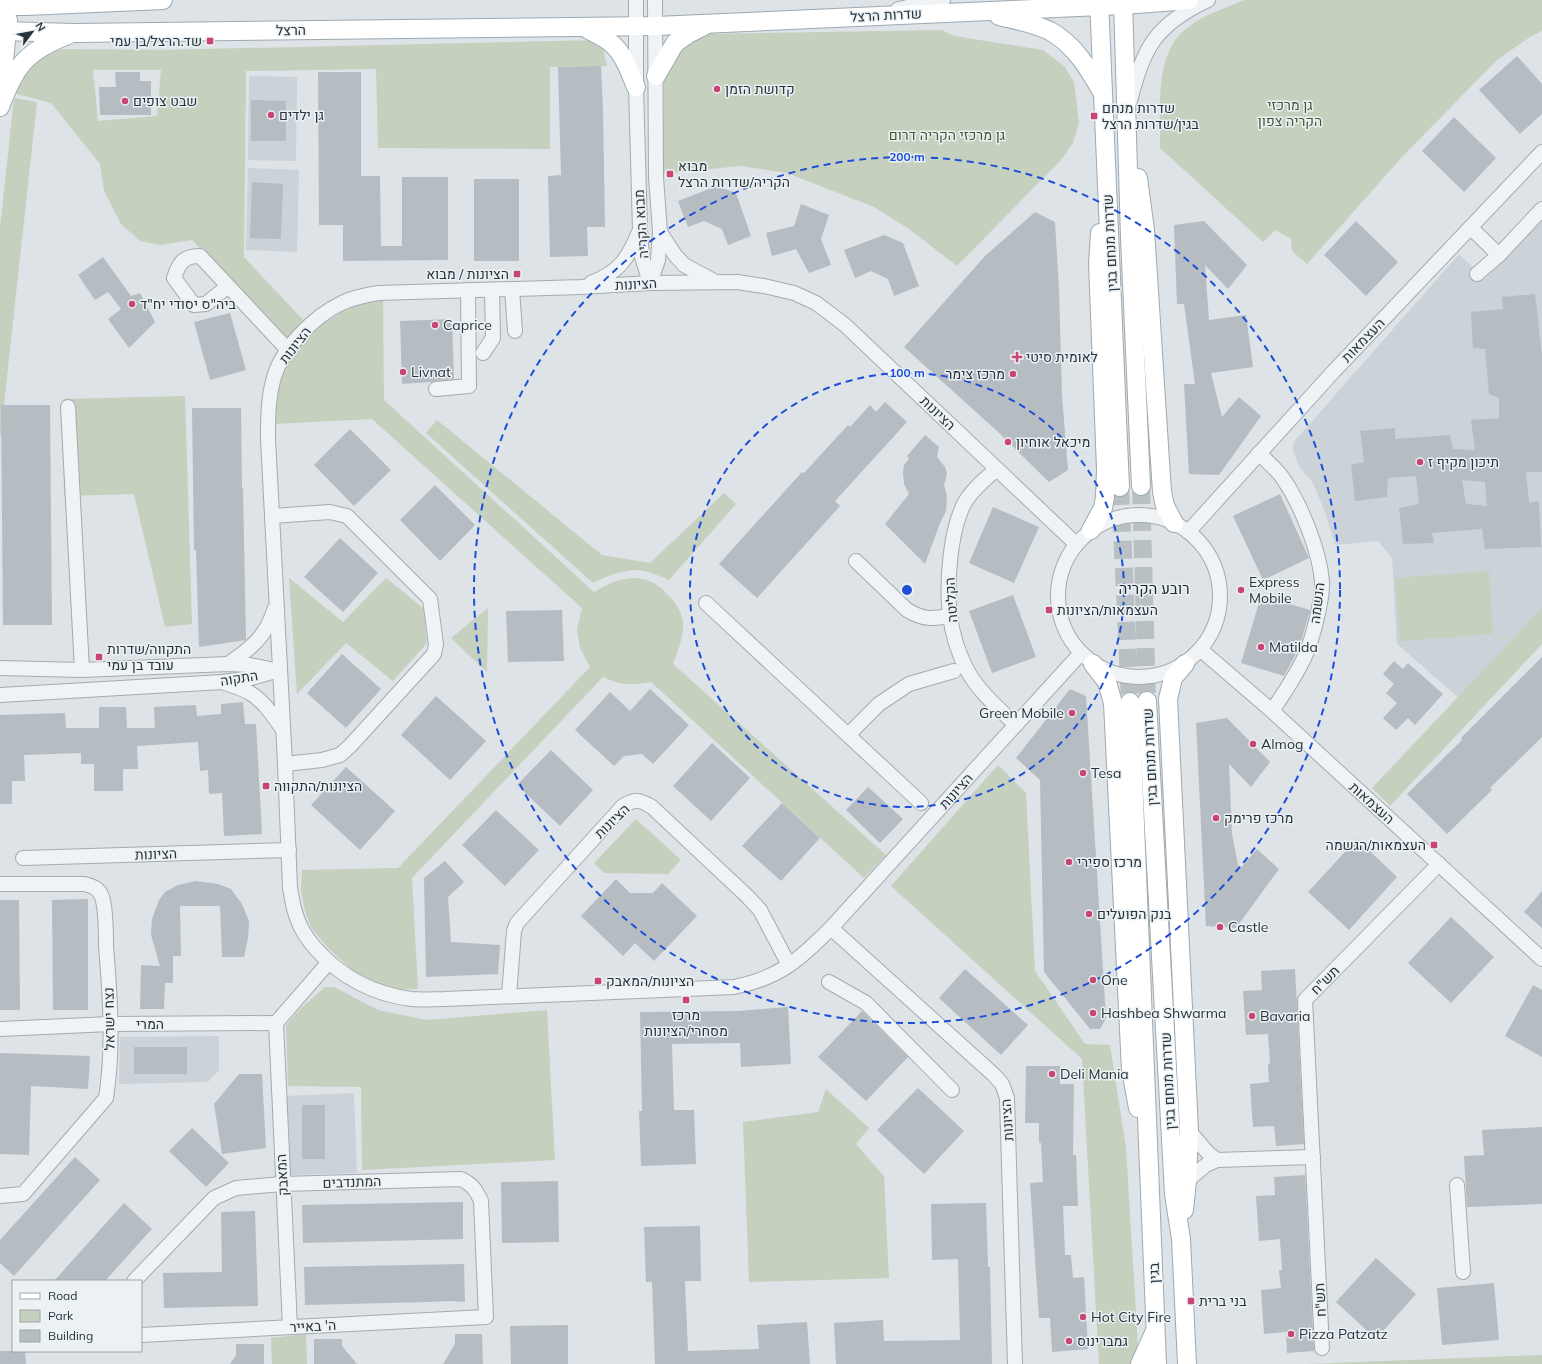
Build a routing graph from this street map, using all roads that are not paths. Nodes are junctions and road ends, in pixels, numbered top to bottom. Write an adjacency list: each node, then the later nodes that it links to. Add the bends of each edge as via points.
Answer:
1 (163, 0): 7 (main road)
2 (636, 0): 14 (street, מבוא הקריה)
3 (655, 0): 15 (street, מבוא הקריה)
4 (943, 0): 12 (street)
5 (1189, 0): 9 (main road, שדרות הרצל)
6 (1208, 0): 24 (street, via 1183,13 1155,38 1143,59)
7 (84, 1): 10 (main road)
8 (1099, 3): 9 (main road, שדרות הרצל); 11 (main road, שדרות הרצל); 21 (main road, שדרות מנחם בגין)
9 (1123, 3): 24 (main road, שדרות מנחם בגין)
10 (7, 4): 17 (main road)
11 (977, 11): 12 (main road, שדרות הרצל); 21 (main road, via 1022,21 1050,31 1073,49)
12 (864, 16): 13 (main road, שדרות הרצל)
13 (708, 24): 15 (main road, שדרות הרצל); 19 (main road, via 676,43)
14 (635, 26): 15 (main road, שדרות הרצל); 16 (main road, שדרות הרצל); 20 (street, מבוא הקריה)
15 (656, 26): 19 (street, מבוא הקריה)
16 (583, 27): 18 (main road, הרצל); 20 (main road, via 613,44 629,70)
17 (4, 31): 18 (main road, הרצל); 22 (main road)
18 (75, 33): 23 (main road, via 54,40 29,55 8,83)
19 (656, 76): 31 (street, מבוא הקריה, via 656,177)
20 (636, 88): 30 (street, מבוא הקריה)
21 (1104, 94): 27 (main road, שדרות מנחם בגין)
22 (0, 103)
23 (0, 107)
24 (1127, 111): 25 (main road, שדרות מנחם בגין)
25 (1128, 132): 48 (main road, שדרות מנחם בגין); 51 (main road, via 1140,189 1145,230 1162,492 1165,506)
26 (1542, 152): 29 (street, העצמאות)
27 (1108, 183): 49 (main road, שדרות מנחם בגין); 52 (main road, via 1098,263 1105,497 1103,508)
28 (1542, 209): 32 (street)
29 (1471, 228): 32 (street); 46 (street, העצמאות)
30 (640, 230): 34 (street, מבוא הקריה, via 642,257); 37 (street, via 633,247 614,272)
31 (660, 232): 34 (street, מבוא הקריה, via 658,260); 35 (street, via 684,265)
32 (1499, 255): 33 (street)
33 (1477, 274)
34 (650, 283): 35 (street, הציונות); 37 (street, הציונות)
35 (718, 283): 47 (street, הציונות, via 736,282 764,286 794,293 816,303 845,325)
36 (228, 286): 42 (street)
37 (581, 287): 38 (street, הציונות)
38 (512, 289): 40 (street, הציונות); 41 (street)
39 (468, 290): 40 (street, הציונות); 42 (street, הציונות, via 363,295 342,303 324,314 306,328); 44 (street, via 469,386)
40 (492, 290): 43 (street, via 493,338)
41 (515, 331)
42 (288, 350): 50 (street, הציונות, via 273,380 269,404)
43 (483, 353)
44 (436, 389)
45 (68, 407): 63 (street)
46 (1259, 453): 51 (street, העצמאות); 68 (street, הנשמה, via 1284,479 1302,511 1322,582 1306,655)
47 (997, 469): 53 (street, הציונות); 57 (street, הקליטה, via 966,500 956,526 948,586)
48 (1141, 486)
49 (1120, 487)
50 (272, 516): 55 (street, הציונות); 72 (street, via 330,512 346,516 430,598 436,644 434,654 340,755 322,760)
51 (1181, 527): 52 (street, via 1160,518 1131,515 1117,518); 58 (street, via 1198,541 1210,557 1218,575 1219,615 1209,639)
52 (1091, 530): 53 (street)
53 (1076, 544): 59 (street, via 1064,564 1059,580 1059,611 1063,627 1071,641)
54 (856, 561): 57 (street, via 916,616 934,619)
55 (276, 602): 60 (street, via 266,631 250,649); 64 (street, הציונות)
56 (706, 603): 71 (street)
57 (950, 616): 69 (street, הקליטה, via 966,668 975,682)
58 (1201, 650): 61 (street); 68 (street, העצמאות)
59 (1087, 659): 61 (street, via 1107,672 1139,678 1155,677); 69 (street, הציונות); 92 (main road, via 1107,682 1113,703 1131,1070)
60 (228, 664): 63 (street, התקוה); 64 (street, התקוה)
61 (1185, 664): 88 (main road, via 1173,678 1168,699)
62 (0, 668): 63 (street, התקוה)
63 (82, 670)
64 (280, 670): 66 (street, התקוה); 70 (street, הציונות)
65 (954, 671): 71 (street, via 909,684 879,704)
66 (223, 682): 67 (street, התקוה); 70 (street, via 249,692 259,699 272,713)
67 (0, 694)
68 (1272, 711): 76 (street, העצמאות)
69 (1016, 725): 78 (street, הציונות)
70 (283, 732): 72 (street, הציונות)
71 (848, 735): 73 (street)
72 (285, 764): 74 (street, הציונות)
73 (921, 803)
74 (289, 850): 75 (street, הציונות); 80 (street, הציונות, via 290,888 297,919 310,941)
75 (23, 858)
76 (1439, 864): 79 (street, העצמאות); 89 (street, תש"ח, via 1305,1000)
77 (0, 884): 85 (street, נצח ישראל, via 84,884 95,887 102,897)
78 (832, 928): 81 (street, הציונות, via 803,956); 105 (street, הציונות, via 1002,1084 1007,1098)
79 (1542, 958)
80 (329, 962): 83 (street, הציונות, via 354,981 372,989 412,999); 84 (street)
81 (789, 965): 83 (street, הציונות, via 776,974 734,987); 83 (street, הציונות, via 760,910 747,896 652,807 634,800 623,806 517,922 514,931)
82 (829, 982): 87 (street, via 866,1004)
83 (509, 996)
84 (276, 1023): 85 (street, המרי); 93 (street, המאבק)
85 (111, 1024): 86 (street, המרי); 95 (street, נצח ישראל, via 106,1098 23,1194)
86 (0, 1029)
87 (952, 1090)
88 (1189, 1131): 90 (street, via 1208,1154); 91 (main road)
89 (1313, 1157): 90 (street); 104 (street, תש"ח)
90 (1217, 1160): 91 (street)
91 (1187, 1180): 96 (main road)
92 (1150, 1181): 96 (main road, שדרות מנחם בגין, via 1138,701 1173,1171); 102 (main road, בגין)
93 (282, 1184): 98 (street, המתנדבים, via 236,1188 214,1198); 100 (street, המתנדבים, via 461,1179 469,1183 481,1201); 101 (street, המאבק)
94 (1457, 1185): 97 (street)
95 (0, 1196)
96 (1181, 1239): 99 (main road, שדרות מנחם בגין)
97 (1462, 1272)
98 (135, 1280)
99 (1183, 1304): 108 (main road, שדרות מנחם בגין); 109 (main road)
100 (486, 1317): 101 (street, ה' באייר)
101 (290, 1327): 103 (street, ה' באייר)
102 (1156, 1329): 106 (main road); 107 (main road, בגין)
103 (142, 1335)
104 (1322, 1348)
105 (1015, 1364)
106 (1140, 1364)
107 (1157, 1364)
108 (1187, 1364)
109 (1197, 1364)

